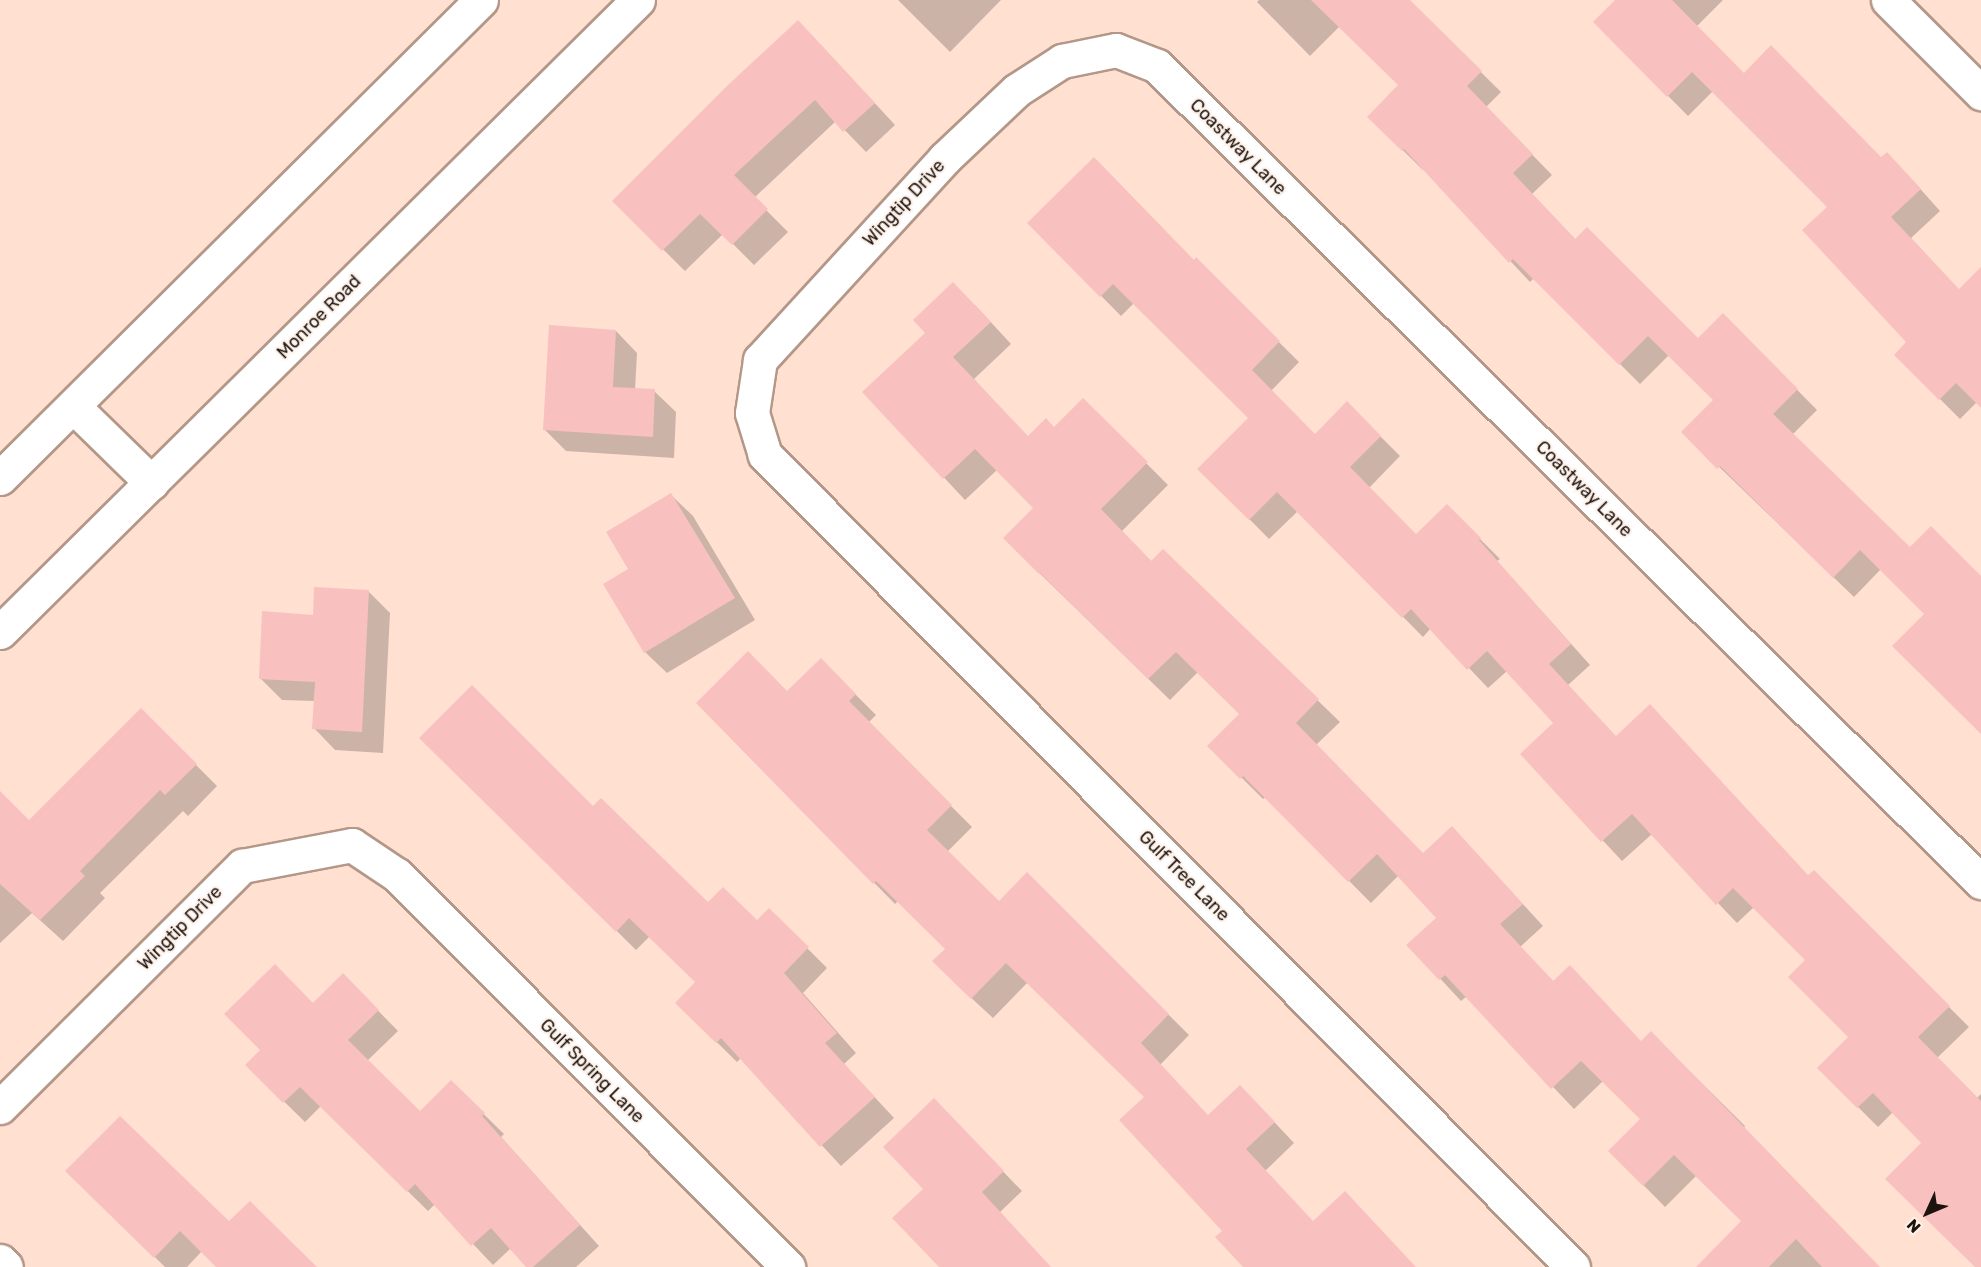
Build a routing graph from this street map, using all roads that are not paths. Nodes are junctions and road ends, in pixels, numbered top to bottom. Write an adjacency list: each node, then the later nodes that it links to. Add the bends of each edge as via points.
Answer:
1 (481, 0): 6 (street)
2 (638, 0): 8 (street, Monroe Road)
3 (1888, 0): 4 (street)
4 (1981, 93)
5 (1186, 95): 9 (street, Wingtip Drive, via 1157,66 1116,50 1062,61 1017,90 944,159 760,360 752,413 765,455); 12 (street, Coastway Lane)
6 (73, 406): 7 (street); 8 (street)
7 (0, 478)
8 (152, 483): 10 (street, Monroe Road)
9 (794, 485): 17 (street, Gulf Tree Lane)
10 (0, 632)
11 (397, 875): 13 (street, Wingtip Drive, via 352,845 242,866); 16 (street, Gulf Spring Lane)
12 (1981, 882)
13 (0, 1107)
14 (0, 1261): 15 (street)
15 (6, 1267)
16 (788, 1267)
17 (1573, 1267)

